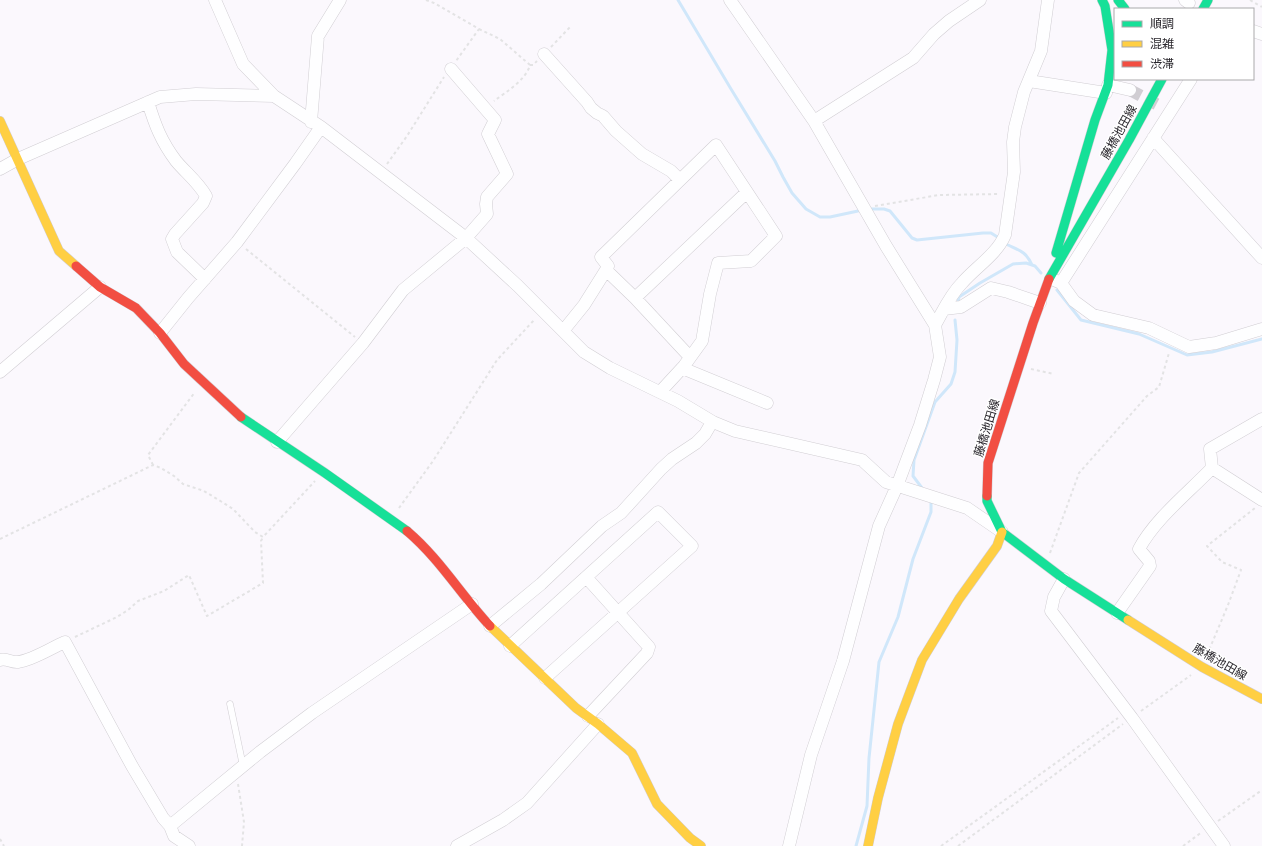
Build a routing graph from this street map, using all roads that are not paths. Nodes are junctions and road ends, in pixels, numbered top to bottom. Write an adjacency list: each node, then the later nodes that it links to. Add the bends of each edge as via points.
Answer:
1 (215, 0): 16 (street, via 243,64)
2 (340, 0): 20 (street, via 318,36)
3 (730, 0): 19 (street)
4 (980, 0): 19 (street, via 949,21 913,58)
5 (1048, 0): 13 (street, via 1041,51)
6 (1102, 0): 14 (street, via 1108,17 1112,50)
7 (1118, 0): 8 (street)
8 (1124, 8)
9 (544, 54): 24 (street, via 591,108 603,116 642,154 672,171)
10 (451, 68): 26 (street, via 496,120 488,134 507,174 487,197 487,214)
11 (1161, 80): 29 (street, 藤橋池田線)
12 (1190, 80): 21 (street, via 1165,109)
13 (1029, 81): 14 (street); 35 (street, via 1015,127 1014,172 1005,235 1001,244 961,283)
14 (1107, 89): 15 (street); 29 (street, via 1095,120)
15 (1130, 90)
16 (274, 96): 17 (street, via 196,94 160,97); 20 (street)
17 (148, 102): 22 (street); 30 (street, via 159,135 176,161 201,186 206,196 172,239 177,252)
18 (0, 121): 22 (street)
19 (814, 121): 36 (street)
20 (316, 124): 26 (street); 30 (street, via 296,164 237,242)
21 (1153, 138): 27 (street); 31 (street)
22 (18, 159): 23 (street); 32 (street, via 59,251)
23 (0, 169)
24 (680, 180): 25 (street, via 716,145); 28 (street, via 601,257 608,266)
25 (747, 192): 33 (street); 40 (street, via 776,236 751,261 718,263 702,341)
26 (466, 238): 38 (street); 47 (street, via 403,290 362,343)
27 (1262, 258)
28 (606, 270): 33 (street); 38 (street, via 584,305)
29 (1049, 278): 31 (street); 34 (street, 藤橋池田線)
30 (205, 279): 39 (street)
31 (1061, 283): 37 (street, via 1074,301 1093,315 1149,328 1189,347 1216,343)
32 (100, 287): 39 (street, via 136,308); 42 (street)
33 (635, 298): 40 (street)
34 (1040, 303): 35 (street, via 991,288 961,308); 51 (street, 藤橋池田線, via 988,463 987,501)
35 (944, 309): 36 (street)
36 (935, 325): 49 (street, via 940,357 920,425)
37 (1262, 329)
38 (563, 331): 43 (street, via 584,352 610,368)
39 (160, 334): 47 (street, via 184,364 239,416)
40 (690, 357): 41 (street)
41 (682, 368): 43 (street); 44 (street)
42 (0, 372)
43 (660, 392): 46 (street)
44 (767, 403)
45 (1262, 419): 48 (street, via 1210,449)
46 (712, 422): 49 (street, via 735,431 862,460 886,482); 57 (street, via 696,443 661,469 621,512)
47 (277, 442): 54 (street, via 412,535 433,555)
48 (1212, 468): 50 (street); 56 (street, via 1145,538 1139,549 1150,566)
49 (897, 486): 51 (street, via 967,508); 70 (street, via 879,526 843,661 811,755)
50 (1259, 503)
51 (1002, 532): 53 (street, 藤橋池田線); 71 (street, via 997,546 959,599 922,660 898,724)
52 (586, 578): 55 (street); 55 (street, via 658,512 692,546); 58 (street)
53 (1064, 579): 56 (street, 藤橋池田線); 72 (street, via 1054,597 1051,611)
54 (472, 604): 57 (street); 65 (street, via 312,713)
55 (617, 613): 60 (street); 63 (street, via 649,647 648,653)
56 (1117, 613): 61 (street, 藤橋池田線, via 1202,667)
57 (490, 626): 58 (street)
58 (510, 646): 60 (street)
59 (0, 660): 66 (street, via 24,660 65,642)
60 (545, 678): 63 (street)
61 (1262, 698)
62 (230, 704): 65 (lane)
63 (588, 716): 64 (street)
64 (598, 724): 68 (street, via 527,803); 69 (street, via 632,753 657,804)
65 (239, 770): 66 (street)
66 (171, 836): 67 (street)
67 (189, 846)
68 (457, 846)
69 (701, 846)
70 (789, 846)
71 (868, 846)
72 (1224, 846)

